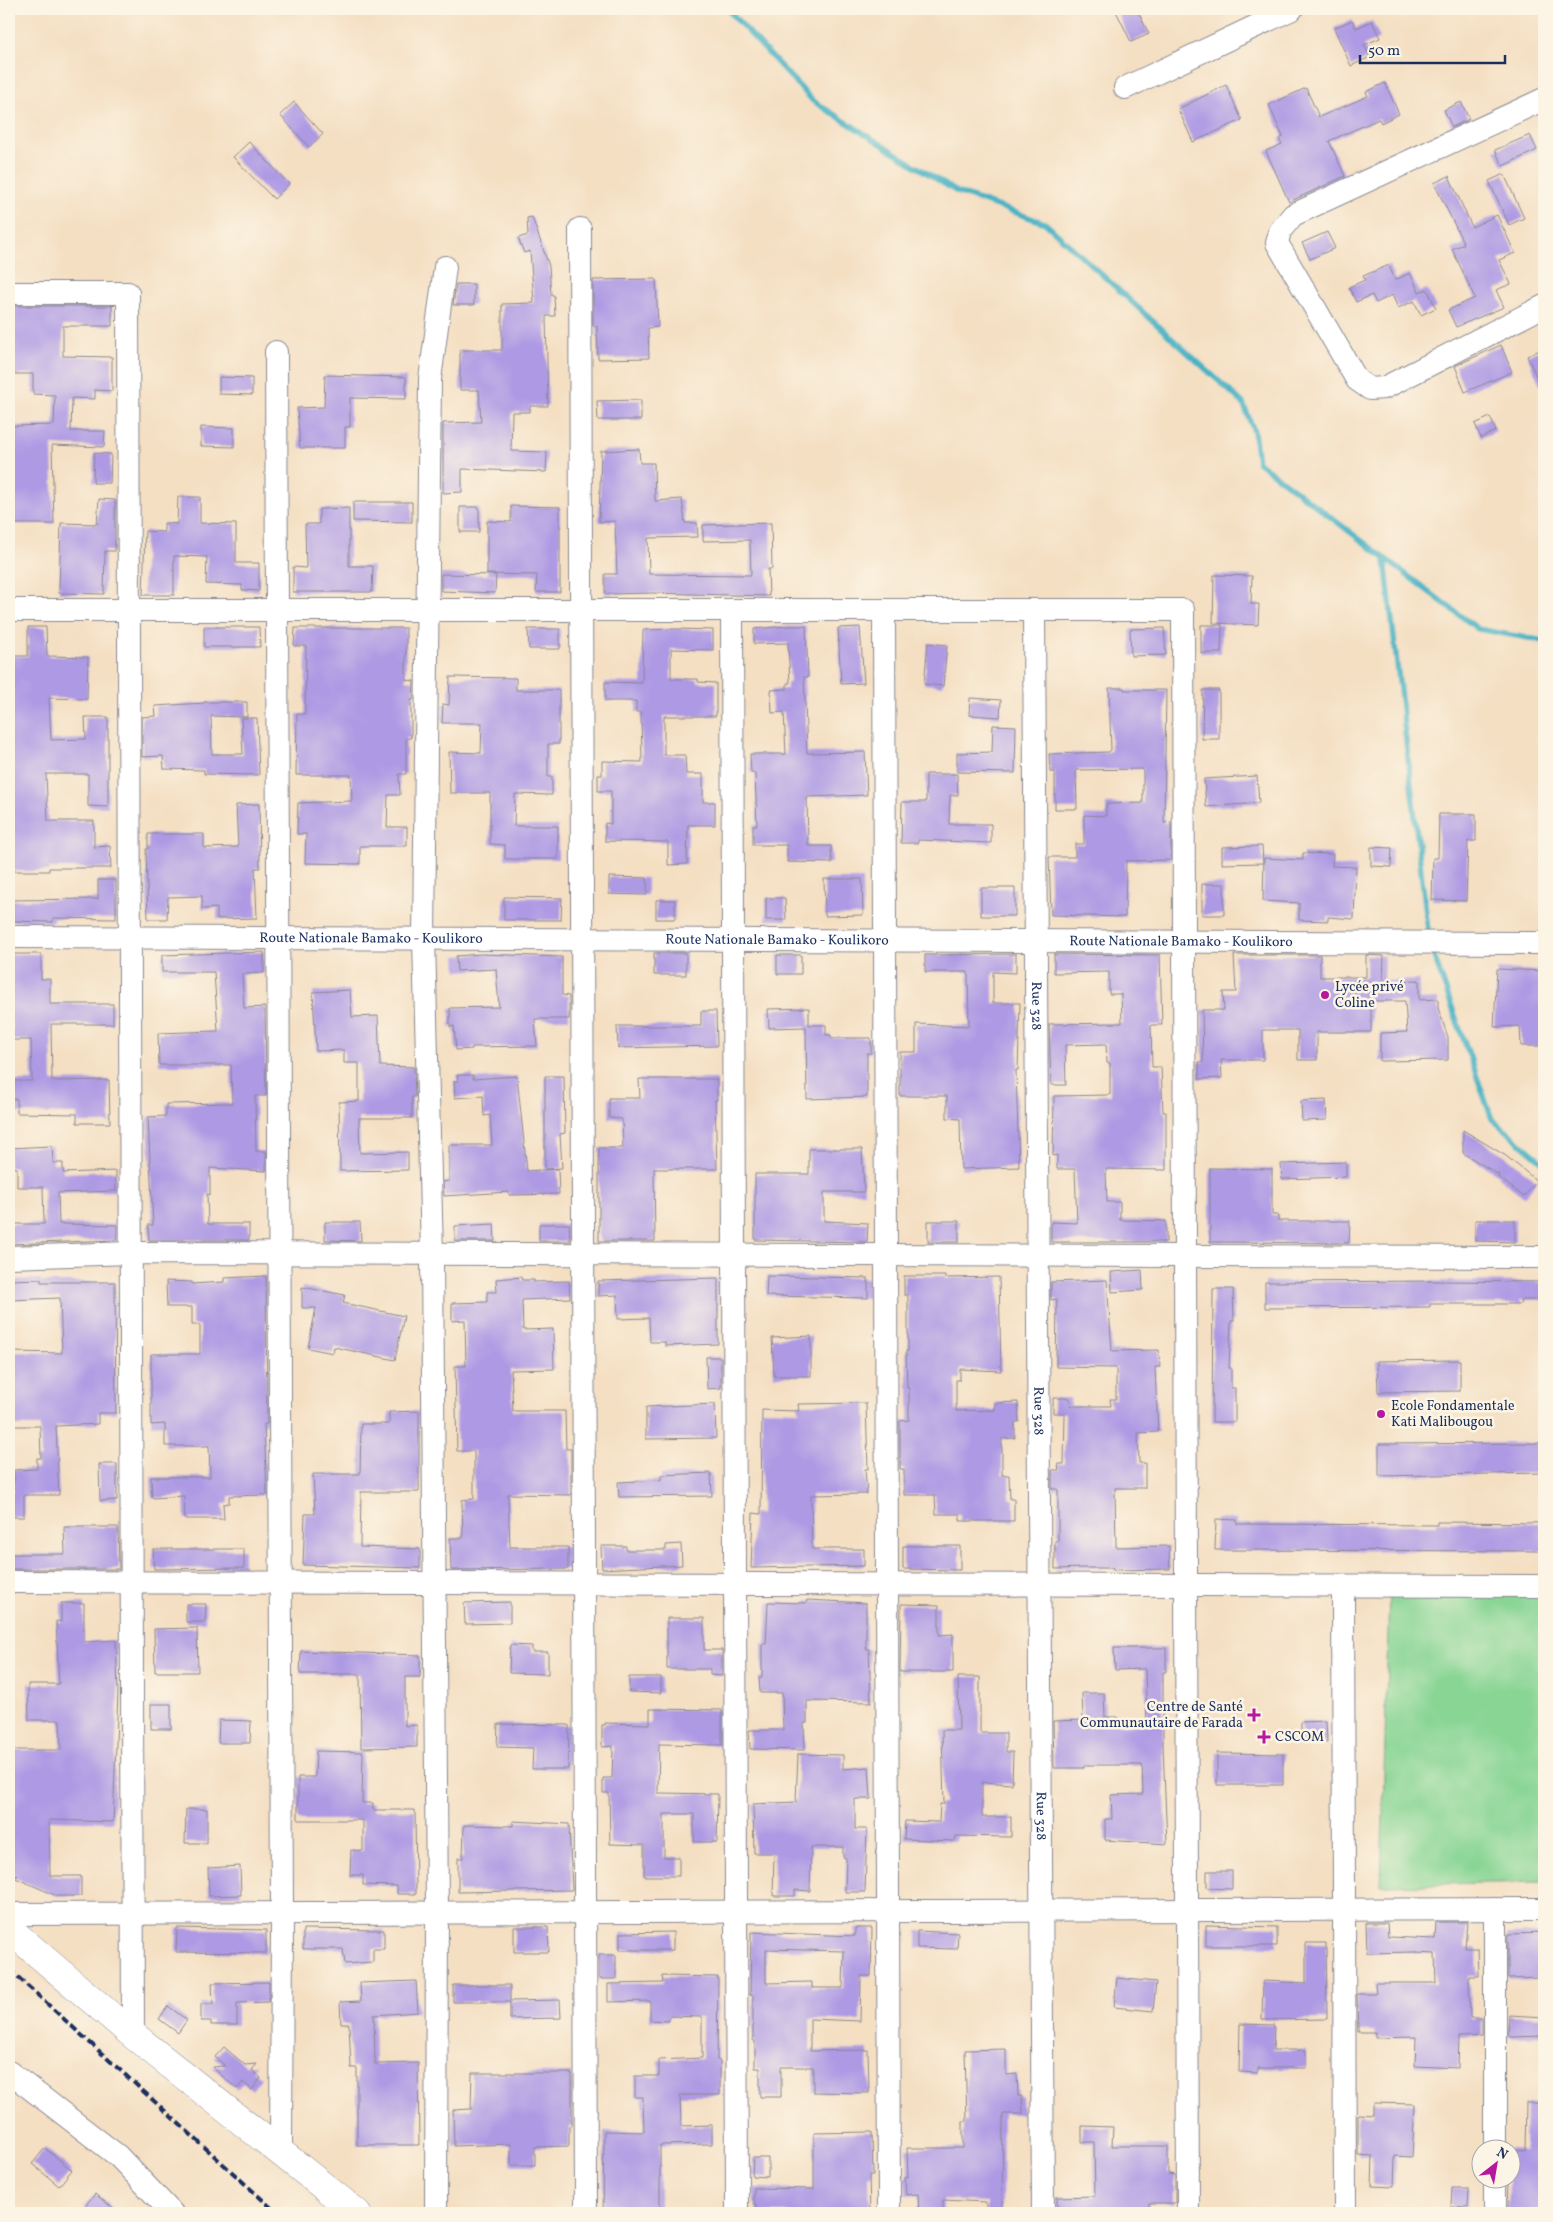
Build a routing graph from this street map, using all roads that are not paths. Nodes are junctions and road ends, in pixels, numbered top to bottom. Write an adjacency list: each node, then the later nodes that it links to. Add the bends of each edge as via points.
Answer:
1 (1292, 9): 2 (street)
2 (1125, 88)
3 (1544, 99): 7 (street, via 1293,214 1280,231 1278,243 1357,380 1370,389 1384,388)
4 (580, 229): 12 (street)
5 (445, 267): 16 (street, via 430,379)
6 (9, 292): 10 (street, via 128,293)
7 (1544, 306)
8 (276, 352): 11 (street)
9 (9, 610): 10 (street)
10 (128, 610): 11 (street); 18 (street)
11 (276, 610): 16 (street); 19 (street)
12 (581, 610): 13 (street); 16 (street); 21 (street)
13 (732, 610): 14 (street); 22 (street)
14 (884, 610): 15 (street); 23 (street)
15 (1034, 610): 24 (street, Rue 328); 25 (street, via 1183,610)
16 (428, 611): 20 (street)
17 (9, 937): 18 (street, Route Nationale Bamako - Koulikoro)
18 (130, 937): 19 (street, Route Nationale Bamako - Koulikoro); 27 (street)
19 (278, 938): 20 (street, Route Nationale Bamako - Koulikoro); 28 (street)
20 (424, 939): 21 (street, Route Nationale Bamako - Koulikoro); 29 (street)
21 (582, 939): 22 (street, Route Nationale Bamako - Koulikoro); 30 (street)
22 (733, 940): 23 (street, Route Nationale Bamako - Koulikoro); 31 (street)
23 (884, 940): 24 (street, Route Nationale Bamako - Koulikoro); 32 (street)
24 (1036, 941): 25 (street, Route Nationale Bamako - Koulikoro); 33 (street, Rue 328)
25 (1184, 942): 26 (street, Route Nationale Bamako - Koulikoro); 34 (street)
26 (1544, 943)
27 (130, 1253): 28 (street); 35 (street); 38 (street)
28 (278, 1253): 29 (street); 39 (street)
29 (432, 1254): 30 (street); 40 (street)
30 (583, 1254): 31 (street); 41 (street)
31 (734, 1255): 32 (street); 42 (street)
32 (886, 1255): 33 (street); 43 (street)
33 (1038, 1255): 34 (street); 44 (street, Rue 328)
34 (1186, 1256): 36 (street); 45 (street)
35 (9, 1257)
36 (1544, 1257)
37 (9, 1582): 38 (street)
38 (131, 1582): 39 (street); 57 (street)
39 (279, 1583): 40 (street); 58 (street)
40 (433, 1583): 41 (street); 55 (street)
41 (584, 1584): 42 (street); 56 (street)
42 (736, 1584): 43 (street); 53 (street)
43 (887, 1584): 44 (street); 54 (street)
44 (1039, 1585): 45 (street); 51 (street, Rue 328)
45 (1186, 1585): 46 (street); 52 (street)
46 (1343, 1586): 47 (street); 49 (street)
47 (1544, 1586)
48 (1544, 1908): 50 (street)
49 (1344, 1909): 50 (street); 52 (street); 74 (street)
50 (1495, 1909): 63 (street)
51 (1041, 1910): 52 (street); 54 (street); 72 (street, Rue 328)
52 (1187, 1910): 73 (street)
53 (736, 1911): 54 (street); 56 (street); 70 (street)
54 (888, 1911): 71 (street)
55 (437, 1912): 56 (street); 58 (street); 68 (street)
56 (585, 1912): 69 (street)
57 (132, 1913): 58 (street); 59 (street); 61 (street)
58 (282, 1913): 64 (street)
59 (9, 1914)
60 (9, 1929): 61 (street)
61 (133, 2035): 64 (street)
62 (9, 2072): 66 (street, via 118,2156)
63 (1495, 2140)
64 (281, 2155): 67 (street)
65 (1495, 2190): 75 (street)
66 (172, 2213)
67 (356, 2213)
68 (436, 2213)
69 (586, 2213)
70 (737, 2213)
71 (889, 2213)
72 (1042, 2213)
73 (1188, 2213)
74 (1345, 2213)
75 (1496, 2213)

